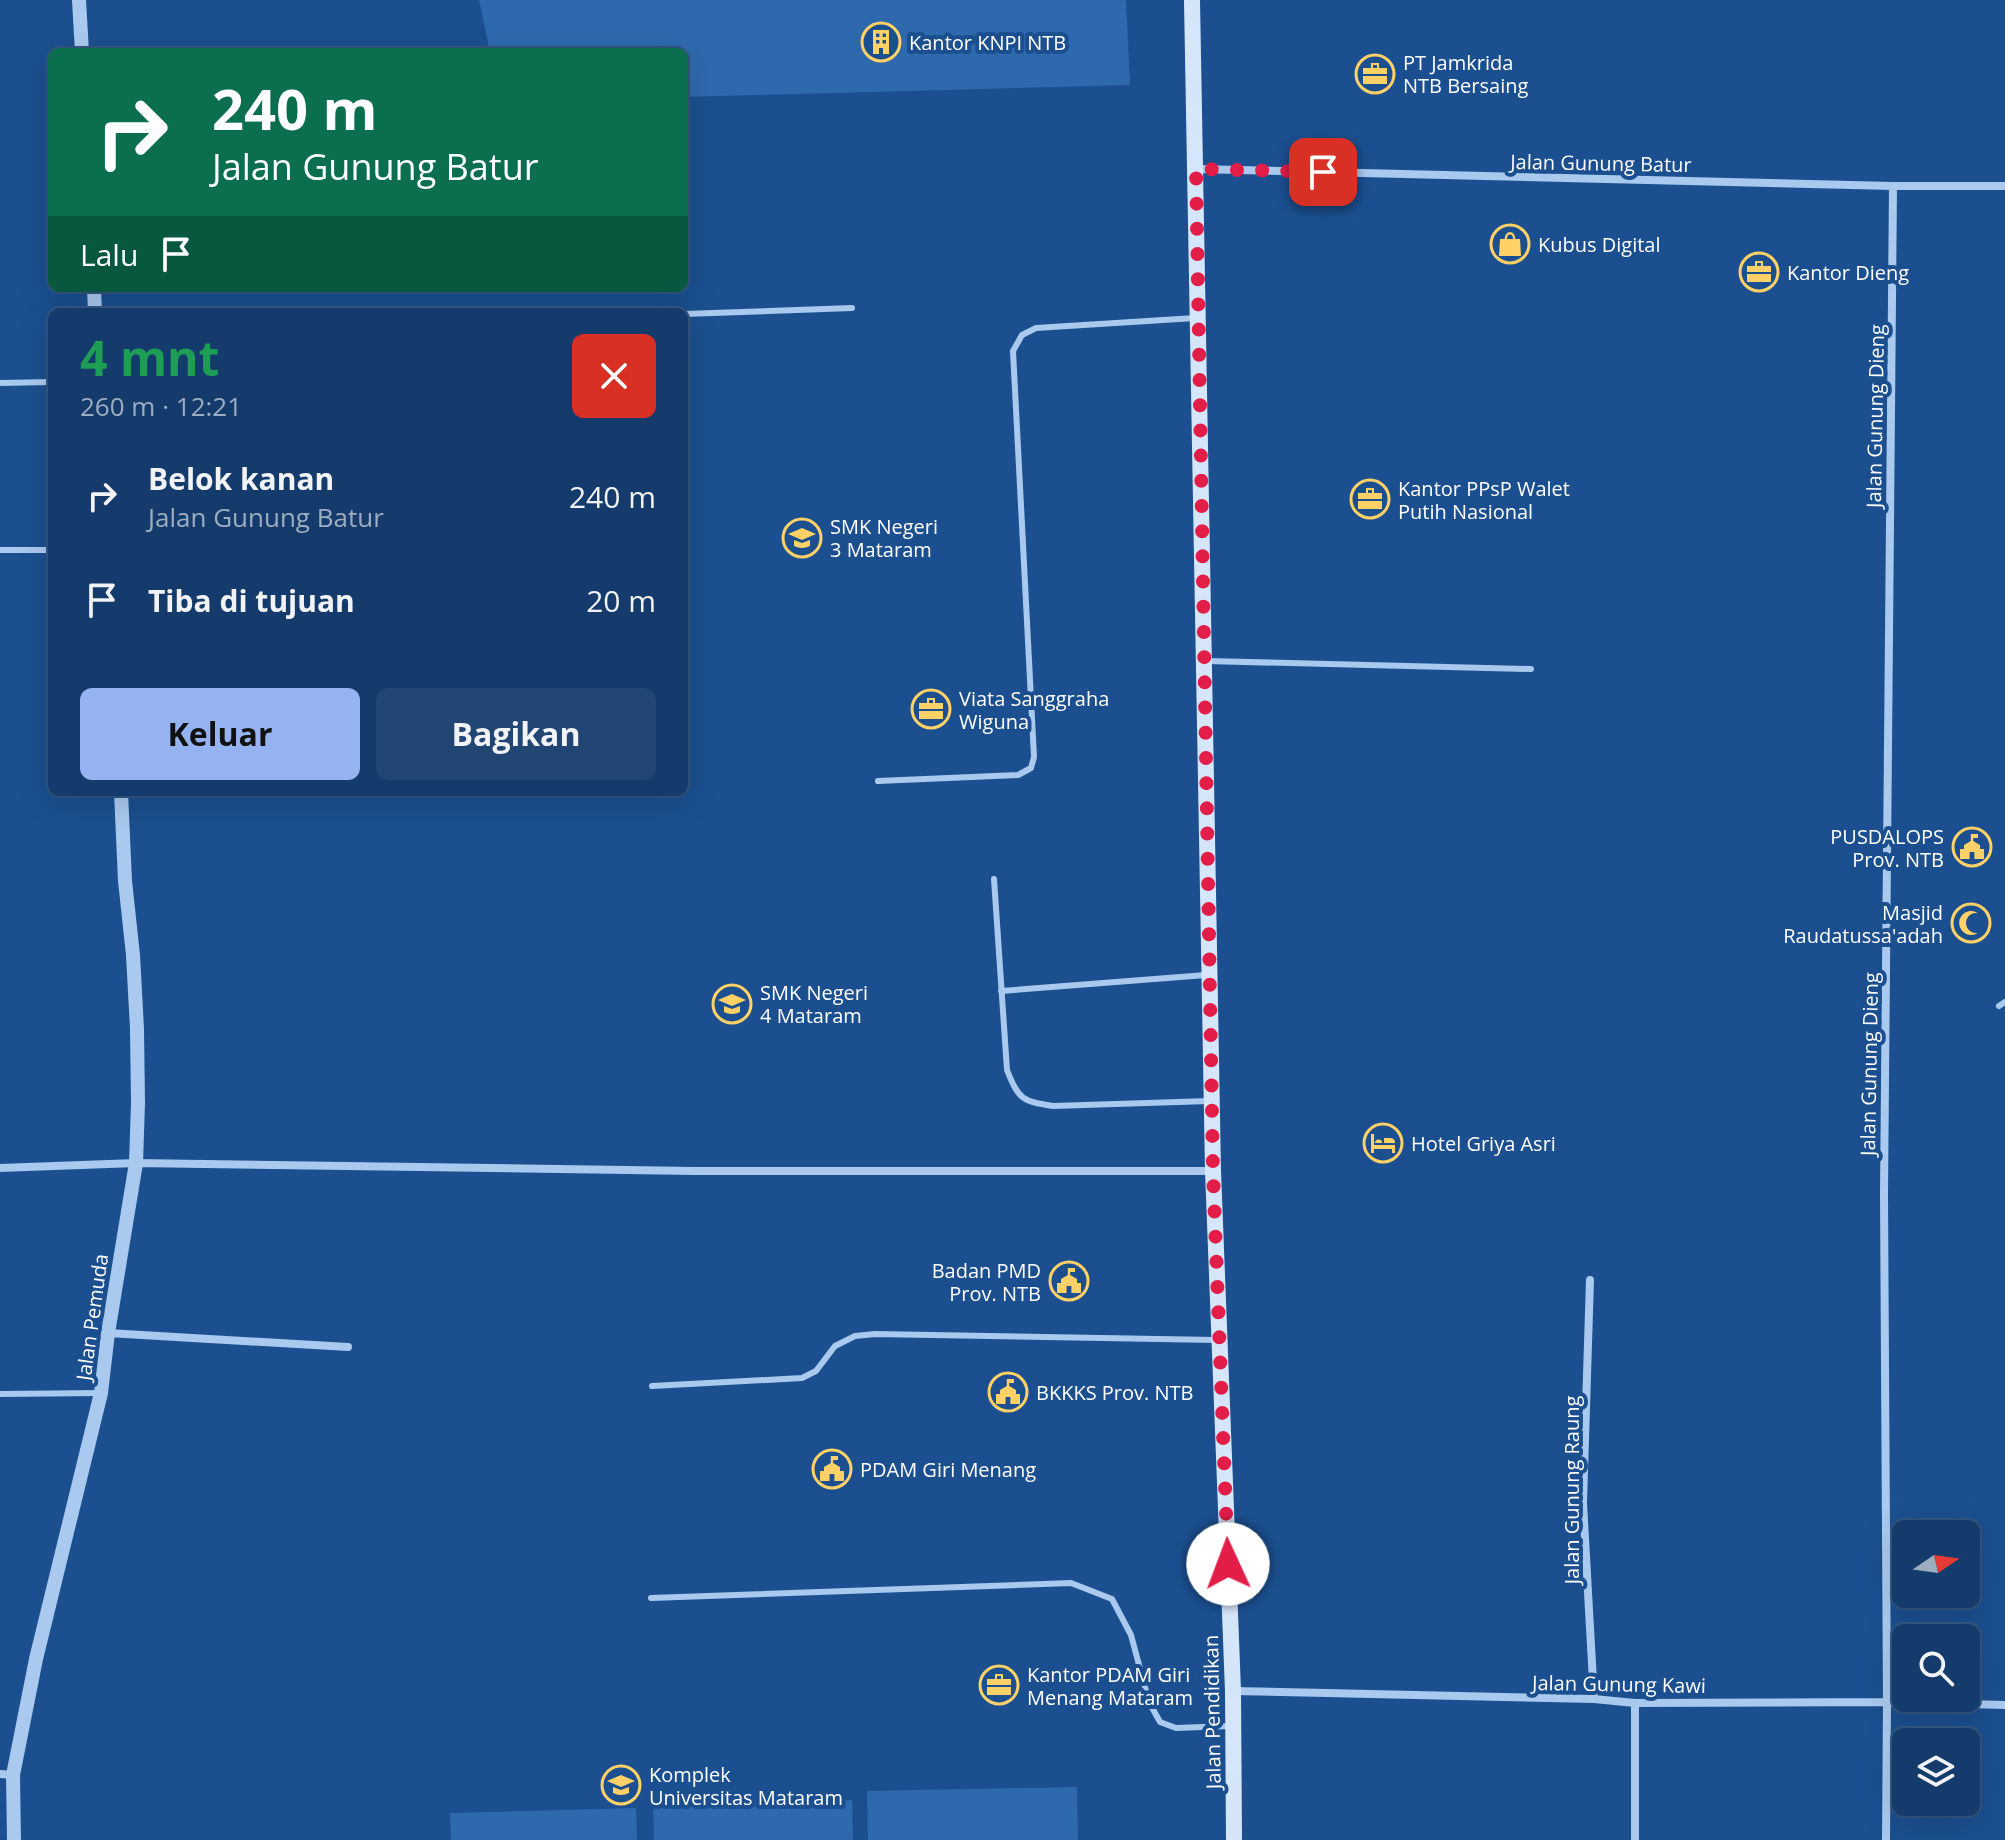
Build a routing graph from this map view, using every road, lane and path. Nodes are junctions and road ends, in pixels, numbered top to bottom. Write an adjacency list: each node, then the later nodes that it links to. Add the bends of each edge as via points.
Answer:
1 (79, 0): 3 (street)
2 (1192, 0): 4 (main road, Jalan Pendidikan)
3 (82, 48)
4 (1196, 169): 5 (street, Jalan Gunung Batur); 9 (main road, Jalan Pendidikan)
5 (1893, 186): 6 (street, Jalan Gunung Batur); 35 (street, Jalan Gunung Dieng, via 1884,1194)
6 (2005, 186)
7 (852, 308): 8 (lane)
8 (688, 314)
9 (1198, 318): 14 (main road, Jalan Pendidikan); 16 (lane, via 1036,328 1022,335 1013,351 1031,768 1018,775)
10 (48, 382): 11 (lane)
11 (0, 383)
12 (0, 550): 13 (lane)
13 (48, 550)
14 (1204, 661): 15 (lane); 19 (main road, Jalan Pendidikan)
15 (1531, 669)
16 (878, 781)
17 (121, 796): 22 (street, Jalan Pemuda, via 137,1029)
18 (994, 879): 20 (lane)
19 (1210, 975): 20 (lane); 21 (main road, Jalan Pendidikan)
20 (1001, 991): 21 (lane, via 1007,1070 1016,1092 1028,1102 1053,1106)
21 (1212, 1101): 24 (main road, Jalan Pendidikan)
22 (136, 1163): 23 (street); 24 (street); 26 (street, Jalan Pemuda)
23 (0, 1168)
24 (1213, 1171): 27 (main road, Jalan Pendidikan)
25 (1590, 1280): 34 (street, Jalan Gunung Raung, via 1583,1503)
26 (108, 1333): 28 (street); 30 (street, Jalan Pemuda)
27 (1220, 1340): 29 (lane, via 875,1334 835,1346 816,1371 802,1378); 33 (main road, Jalan Pendidikan)
28 (348, 1347)
29 (652, 1386)
30 (101, 1393): 31 (lane); 39 (street, Jalan Pemuda)
31 (0, 1394)
32 (651, 1598): 38 (lane, via 1071,1583 1112,1599 1131,1635 1149,1702 1160,1722 1176,1728)
33 (1233, 1691): 34 (street, Jalan Gunung Kawi); 38 (main road, Jalan Pendidikan)
34 (1594, 1699): 36 (street, Jalan Gunung Kawi)
35 (1887, 1702): 36 (street, Jalan Gunung Kawi); 37 (street, Jalan Gunung Kawi); 43 (street, Jalan Gunung Dieng)
36 (1635, 1703): 42 (street)
37 (2005, 1705)
38 (1233, 1726): 41 (main road, Jalan Pendidikan)
39 (7, 1774): 40 (street, Jalan Pemuda)
40 (14, 1840)
41 (1234, 1840)
42 (1635, 1840)
43 (1886, 1840)

